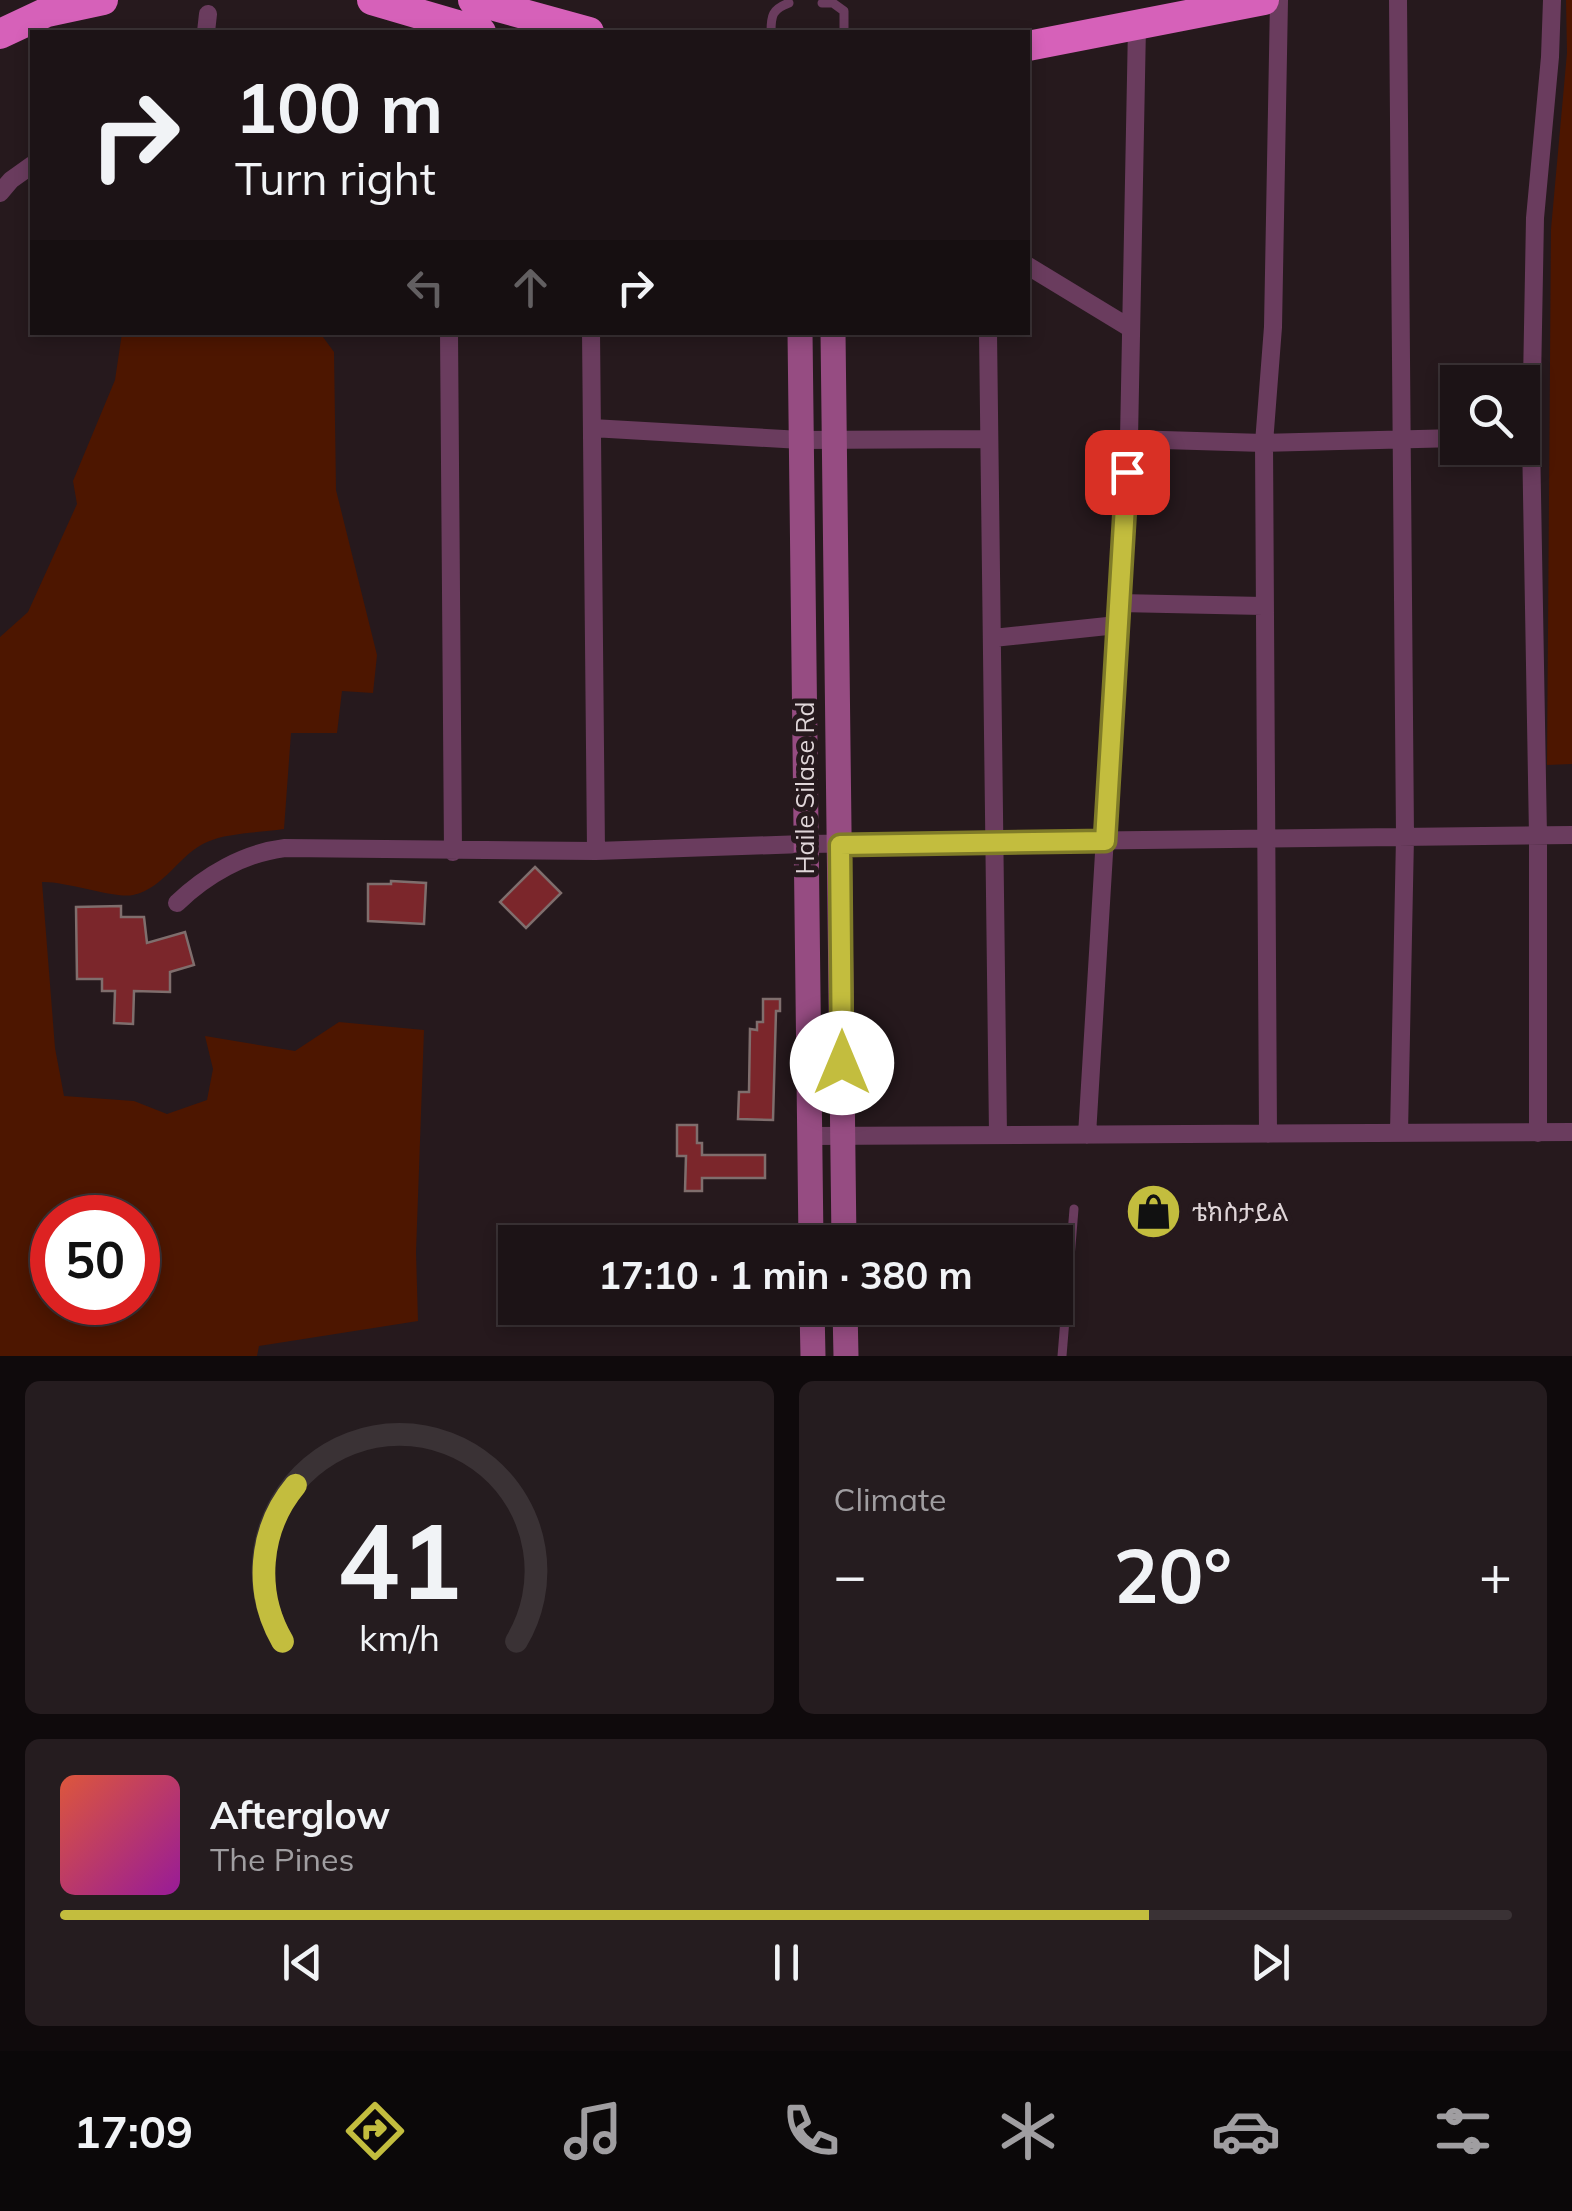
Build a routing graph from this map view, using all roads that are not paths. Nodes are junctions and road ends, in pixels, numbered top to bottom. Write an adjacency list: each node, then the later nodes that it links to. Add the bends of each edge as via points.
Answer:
1 (102, 0): 10 (highway)
2 (374, 0): 12 (highway)
3 (473, 0): 13 (highway)
4 (1264, 0): 11 (highway)
5 (1279, 0): 35 (street, via 1273,327)
6 (1398, 0): 30 (street)
7 (1552, 0): 27 (street)
8 (789, 2): 14 (lane, via 777,7)
9 (822, 3): 15 (lane, via 844,12)
10 (45, 6): 16 (highway)
11 (1137, 26): 17 (highway); 21 (street)
12 (475, 30)
13 (582, 30)
14 (772, 30)
15 (844, 30)
16 (0, 34)
17 (1030, 46)
18 (30, 166): 19 (street)
19 (4, 181)
20 (1030, 267): 21 (street)
21 (1130, 328): 34 (street)
22 (449, 335): 50 (street)
23 (591, 335): 28 (street)
24 (800, 335): 31 (main road, Haile Silase Rd)
25 (832, 335): 32 (main road, Haile Silase Rd)
26 (988, 335): 33 (street)
27 (1530, 365)
28 (592, 428): 31 (street); 49 (street)
29 (1440, 438): 30 (street)
30 (1400, 439): 35 (street); 43 (street)
31 (801, 440): 32 (street); 47 (main road, Haile Silase Rd)
32 (834, 440): 33 (street); 48 (main road, Haile Silase Rd)
33 (987, 440): 40 (street)
34 (1130, 440): 35 (street); 37 (street)
35 (1264, 443): 38 (street)
36 (1528, 465): 42 (street)
37 (1119, 603): 38 (street); 39 (street)
38 (1263, 606): 44 (street)
39 (1117, 625): 40 (street); 45 (street)
40 (993, 638): 46 (street)
41 (1572, 835): 42 (street)
42 (1538, 836): 43 (street); 54 (street)
43 (1404, 837): 44 (street); 53 (street)
44 (1269, 839): 45 (street); 55 (street)
45 (1105, 841): 46 (street); 57 (street)
46 (996, 842): 48 (street); 56 (street)
47 (804, 844): 48 (street); 49 (street); 58 (main road, Haile Silase Rd)
48 (840, 845): 59 (main road, Haile Silase Rd)
49 (596, 851): 50 (street)
50 (453, 852): 51 (street, via 266,850 199,882)
51 (176, 903)
52 (1572, 1132): 54 (street)
53 (1399, 1133): 54 (street); 55 (street)
54 (1538, 1133)
55 (1268, 1134): 57 (street)
56 (998, 1135): 57 (street); 59 (street)
57 (1087, 1135)
58 (810, 1136): 59 (street); 61 (main road, Haile Silase Rd)
59 (842, 1136): 62 (main road, Haile Silase Rd)
60 (1074, 1209): 67 (lane)
61 (811, 1225)
62 (844, 1225)
63 (812, 1325): 65 (main road)
64 (845, 1325): 66 (main road)
65 (813, 1356)
66 (846, 1356)
67 (1062, 1356)

